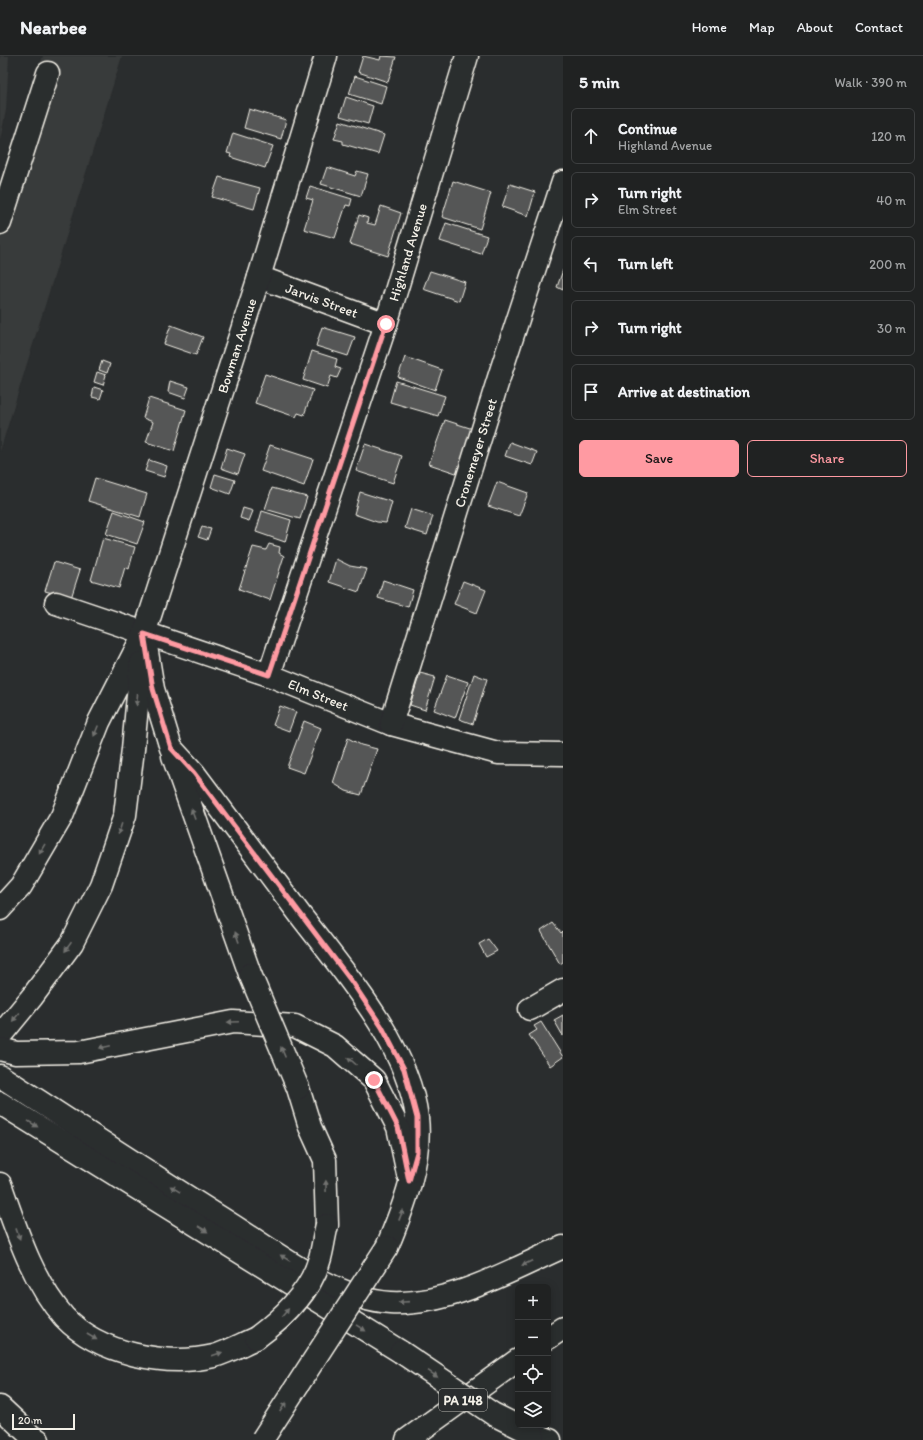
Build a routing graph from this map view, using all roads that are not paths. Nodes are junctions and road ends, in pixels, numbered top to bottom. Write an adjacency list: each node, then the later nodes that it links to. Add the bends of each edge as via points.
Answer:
1 (326, 56): 6 (main road, Bowman Avenue)
2 (467, 56): 7 (main road, Highland Avenue)
3 (48, 73): 5 (main road)
4 (563, 182): 11 (main road, Cronemeyer Street, via 500,371)
5 (0, 224)
6 (259, 277): 7 (main road, Jarvis Street); 9 (main road, Bowman Avenue)
7 (386, 324): 10 (main road, Highland Avenue)
8 (56, 603): 9 (main road, Elm Street)
9 (144, 634): 10 (main road, Elm Street); 12 (main road, via 153,689); 14 (main road, one-way to 14, via 99,722 62,816 21,886); 17 (main road, one-way to 17, via 124,815 98,892 72,943)
10 (269, 675): 11 (main road, Elm Street)
11 (391, 724): 13 (main road, Elm Street, via 498,753)
12 (171, 748): 21 (main road, via 194,773 352,982 382,1027 404,1069 417,1118 417,1152); 22 (main road, one-way to 12, bridge, via 23,1250 64,1317 112,1348 151,1358 183,1360 215,1355 256,1338 280,1319 306,1289 320,1259 327,1225 325,1160 250,974)
13 (563, 754)
14 (0, 909)
15 (563, 990): 16 (main road)
16 (530, 1009)
17 (0, 1036)
18 (0, 1049): 21 (main road, one-way to 18, via 398,1127 374,1080 336,1046 294,1026 233,1022 79,1052 16,1053)
19 (0, 1076): 23 (main road, one-way to 19, via 475,1286 428,1300 391,1303 365,1299 326,1284)
20 (0, 1103): 28 (main road, one-way to 28, bridge, via 401,1352 493,1414)
21 (409, 1181): 30 (main road, one-way to 21, bridge, via 387,1247 402,1211)
22 (0, 1184)
23 (563, 1247)
24 (563, 1328): 25 (main road)
25 (551, 1336)
26 (515, 1362): 31 (main road, PA 148)
27 (0, 1407): 29 (main road)
28 (542, 1437)
29 (32, 1439)
30 (262, 1440)
31 (407, 1440)

